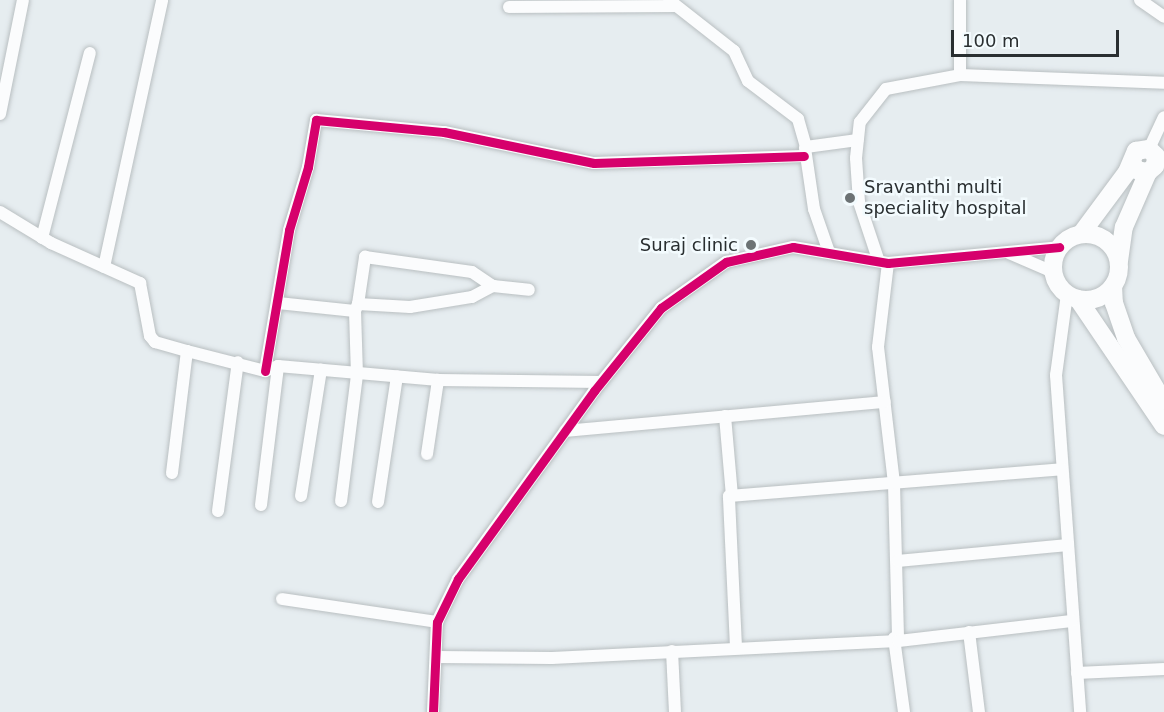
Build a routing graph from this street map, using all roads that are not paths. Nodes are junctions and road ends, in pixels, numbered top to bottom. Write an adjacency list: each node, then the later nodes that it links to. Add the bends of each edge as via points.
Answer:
1 (23, 0): 11 (street)
2 (162, 0): 24 (street)
3 (960, 0): 9 (street)
4 (1140, 0): 7 (street)
5 (672, 3): 6 (street); 14 (street, via 734,51 748,81 798,119)
6 (509, 7)
7 (1164, 17)
8 (90, 53): 18 (street)
9 (960, 75): 10 (street); 13 (street, via 886,89 860,122)
10 (1164, 83)
11 (0, 114)
12 (1164, 117): 15 (street)
13 (858, 140): 14 (street); 22 (street, via 859,202)
14 (805, 152): 20 (street, via 814,209); 30 (street, via 594,163 444,132 316,120 308,168 289,230)
15 (1154, 158): 17 (main road, via 1136,151 1132,163); 23 (main road, via 1124,226)
16 (0, 212): 18 (street)
17 (1081, 234): 19 (main road); 23 (main road, via 1105,240)
18 (42, 238): 24 (street)
19 (1059, 247): 21 (street); 25 (main road)
20 (829, 252): 22 (street); 40 (street, via 793,247 726,262 662,308)
21 (1005, 252): 22 (street); 25 (street)
22 (883, 261): 41 (street, via 878,346)
23 (1119, 261): 27 (main road)
24 (104, 267): 32 (street, via 140,284 146,299 148,328 155,342)
25 (1053, 272): 29 (main road)
26 (493, 286): 28 (street); 31 (street, via 472,297 410,307); 31 (street, via 472,272 365,257)
27 (1113, 286): 29 (main road, via 1097,297); 42 (main road, via 1114,303 1126,338)
28 (529, 290)
29 (1072, 296): 44 (main road); 47 (street, via 1056,352)
30 (278, 303): 31 (street); 36 (street)
31 (356, 308): 37 (street)
32 (187, 351): 33 (street); 48 (street)
33 (238, 363): 36 (street); 55 (street)
34 (278, 366): 35 (street); 36 (street); 54 (street)
35 (321, 370): 37 (street); 50 (street)
36 (266, 371)
37 (357, 375): 38 (street); 52 (street)
38 (397, 376): 39 (street); 53 (street)
39 (438, 380): 40 (street); 46 (street)
40 (601, 382): 45 (street)
41 (885, 402): 43 (street); 49 (street)
42 (1164, 404)
43 (725, 416): 45 (street); 51 (street)
44 (1164, 426)
45 (566, 431): 60 (street, via 458,579)
46 (427, 454)
47 (1062, 469): 49 (street); 56 (street)
48 (172, 473)
49 (894, 483): 51 (street); 57 (street)
50 (301, 496)
51 (732, 496): 63 (street)
52 (341, 501)
53 (378, 502)
54 (261, 505)
55 (218, 511)
56 (1067, 545): 57 (street); 59 (street)
57 (898, 561): 62 (street)
58 (282, 599): 60 (street)
59 (1072, 621): 61 (street); 67 (street)
60 (437, 622): 65 (street)
61 (969, 632): 62 (street); 71 (street)
62 (896, 639): 63 (street); 70 (street)
63 (736, 647): 64 (street)
64 (672, 651): 65 (street, via 552,658); 69 (street)
65 (437, 657): 68 (street)
66 (1164, 669): 67 (street)
67 (1077, 673): 72 (street)
68 (433, 712)
69 (675, 712)
70 (904, 712)
71 (979, 712)
72 (1080, 712)

